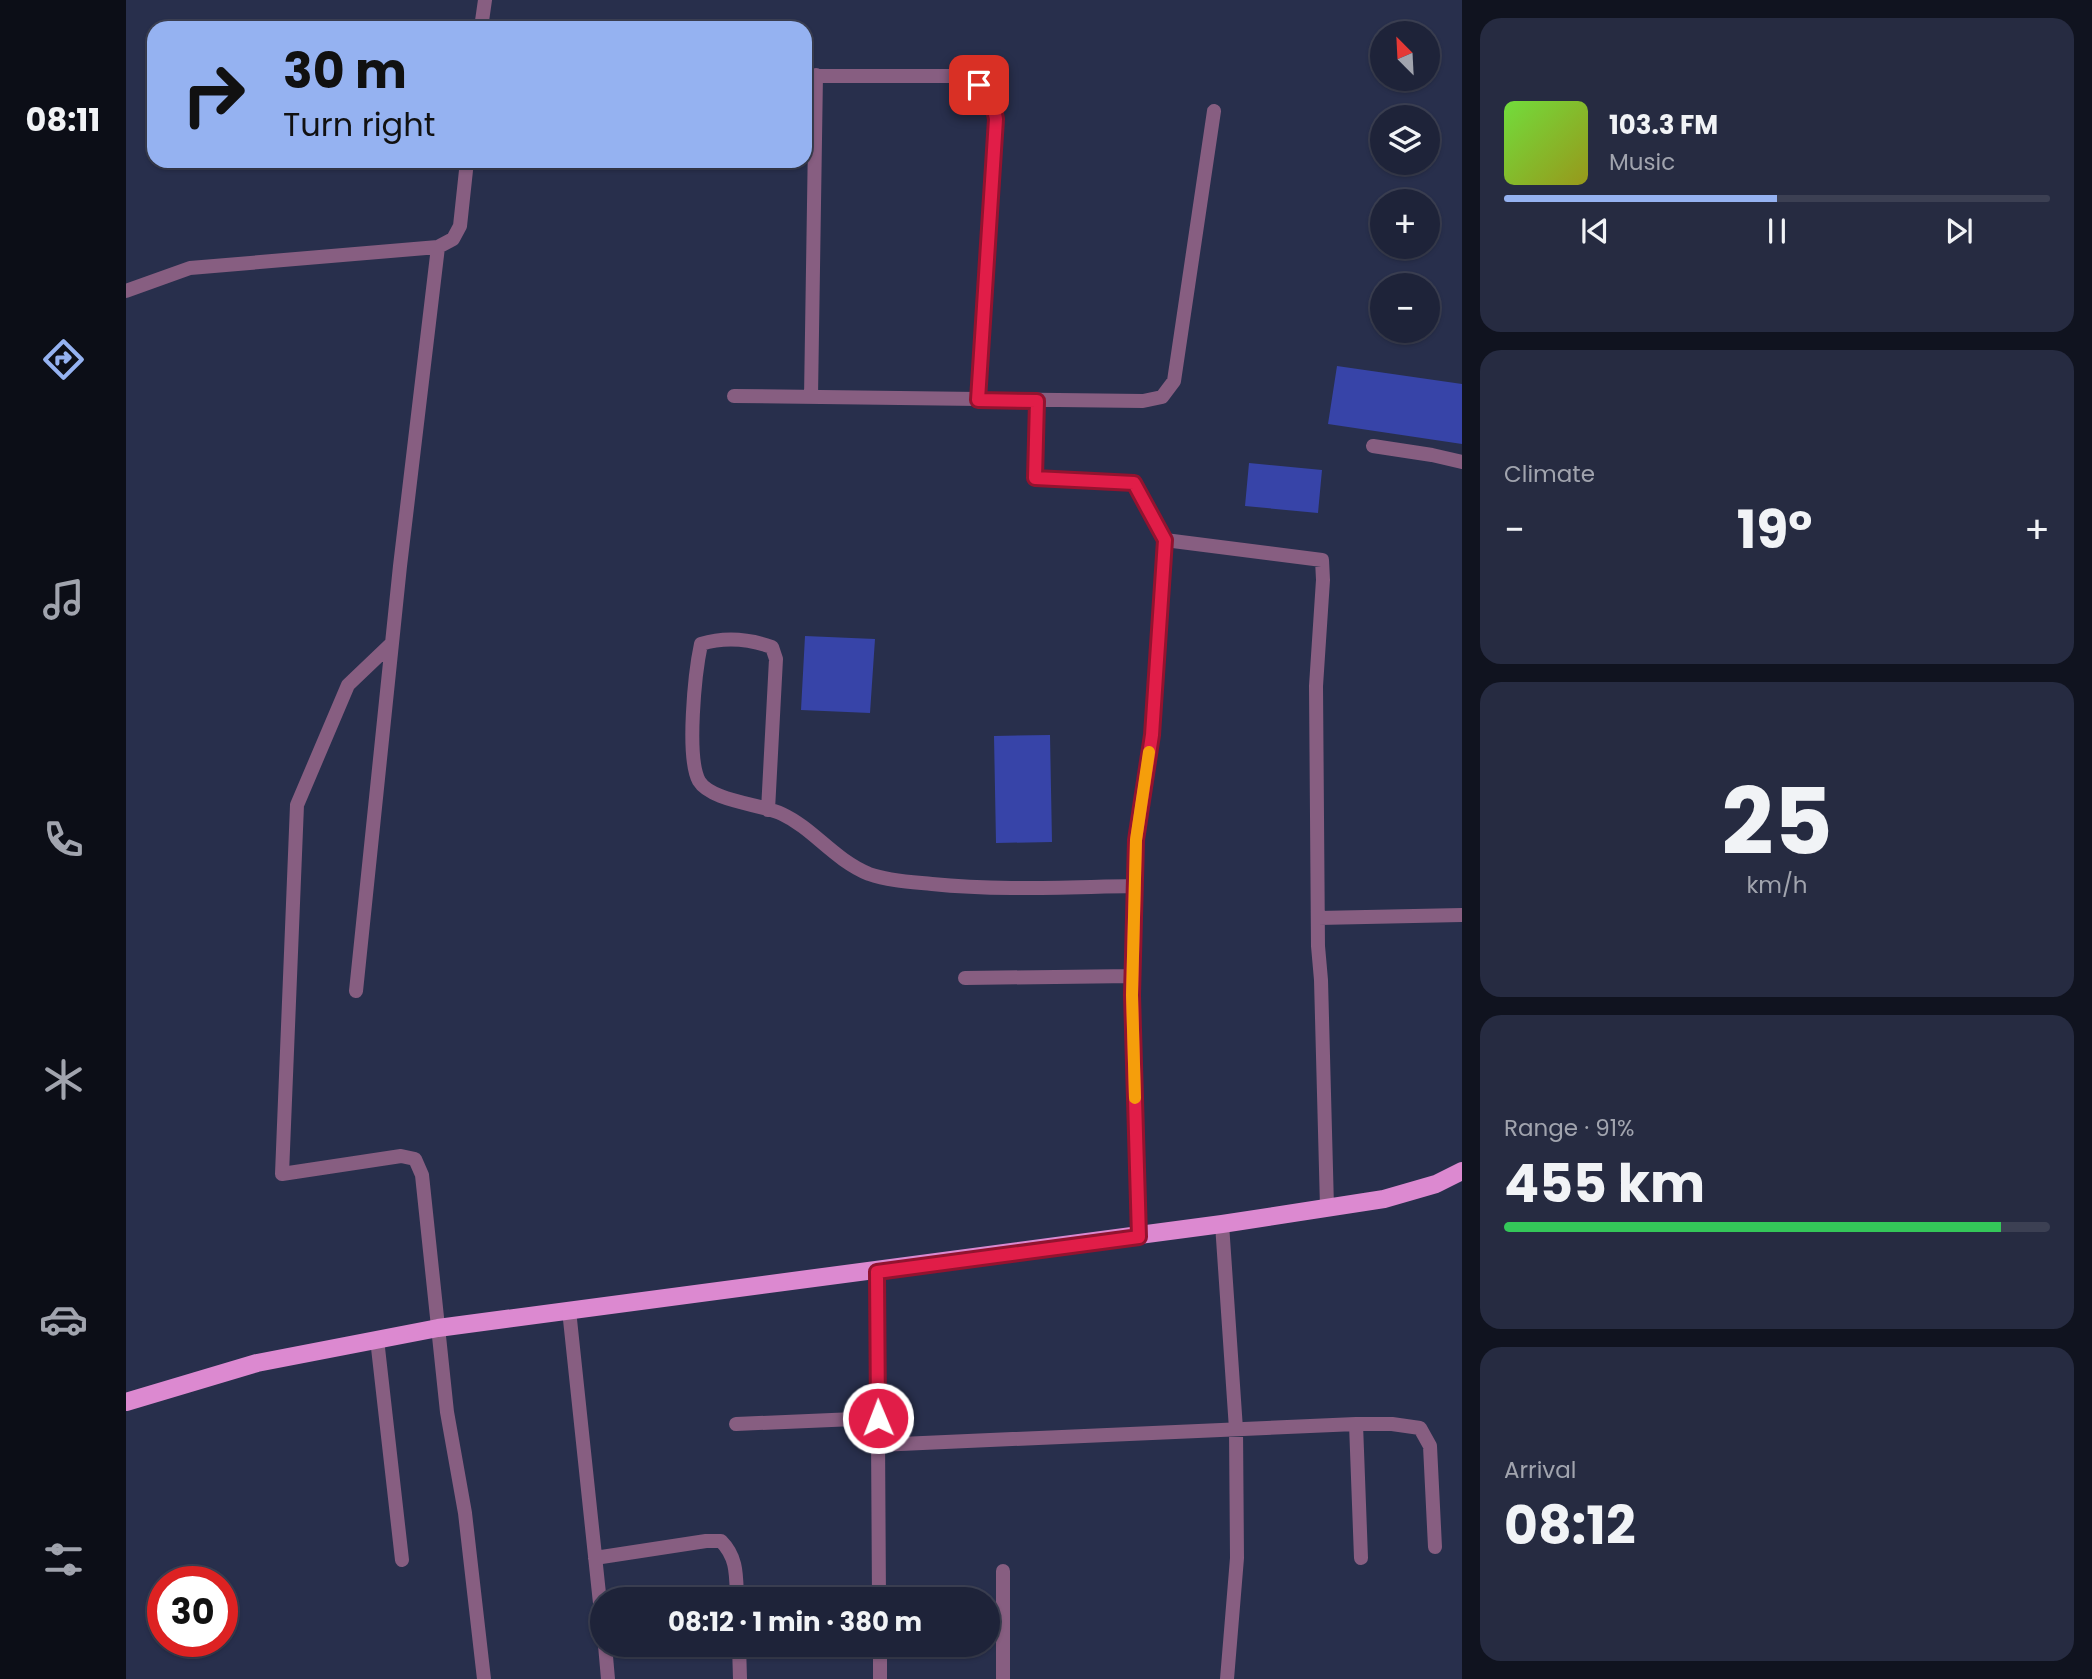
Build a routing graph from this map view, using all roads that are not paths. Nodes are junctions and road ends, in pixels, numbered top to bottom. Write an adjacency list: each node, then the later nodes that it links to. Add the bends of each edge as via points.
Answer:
1 (485, 0): 2 (street)
2 (482, 21)
3 (812, 76): 11 (street, via 959,76 991,94 996,119)
4 (1214, 111): 12 (street, via 1174,381 1162,397 1143,401)
5 (466, 168): 7 (street, via 460,226 453,239)
6 (810, 168): 10 (street)
7 (438, 247): 8 (street, via 190,268); 16 (street)
8 (126, 291)
9 (734, 396): 10 (street)
10 (811, 397): 11 (street)
11 (978, 400): 12 (street)
12 (1037, 401): 15 (street, via 1035,478 1134,483)
13 (1373, 446): 14 (street)
14 (1462, 462)
15 (1165, 540): 18 (street, via 1152,735 1136,840); 20 (street, via 1322,560 1316,686)
16 (392, 643): 23 (street); 30 (street, via 348,685 297,805 282,1174 401,1156 415,1159 422,1175)
17 (768, 810): 17 (street, via 776,659 772,647 719,639 701,644 692,735 695,770 710,792); 18 (street, via 800,825 847,864 873,875 980,889)
18 (1135, 886): 21 (street)
19 (1462, 915): 20 (street)
20 (1318, 918): 25 (street)
21 (1133, 976): 22 (street); 27 (street)
22 (965, 978)
23 (356, 991)
24 (1462, 1171): 25 (main road, via 1384,1199)
25 (1327, 1207): 26 (main road)
26 (1222, 1224): 27 (main road); 36 (street)
27 (1139, 1237): 28 (main road)
28 (877, 1272): 29 (main road); 33 (street)
29 (569, 1310): 30 (main road); 39 (street)
30 (438, 1328): 31 (main road); 49 (street)
31 (377, 1339): 32 (main road, via 257,1363); 41 (street)
32 (126, 1402)
33 (878, 1418): 34 (street); 37 (street)
34 (736, 1424)
35 (1356, 1424): 36 (street); 38 (street, via 1420,1428 1430,1446); 40 (street)
36 (1236, 1429): 37 (street); 54 (street, via 1237,1558)
37 (878, 1446): 45 (street)
38 (1435, 1547)
39 (595, 1558): 43 (street); 44 (street, via 721,1541 736,1564)
40 (1361, 1558)
41 (402, 1560)
42 (1003, 1572): 53 (street)
43 (598, 1587)
44 (737, 1587)
45 (879, 1587)
46 (605, 1657): 50 (street)
47 (739, 1657): 51 (street)
48 (880, 1657): 52 (street)
49 (484, 1679)
50 (608, 1679)
51 (740, 1679)
52 (880, 1679)
53 (1003, 1679)
54 (1227, 1679)

